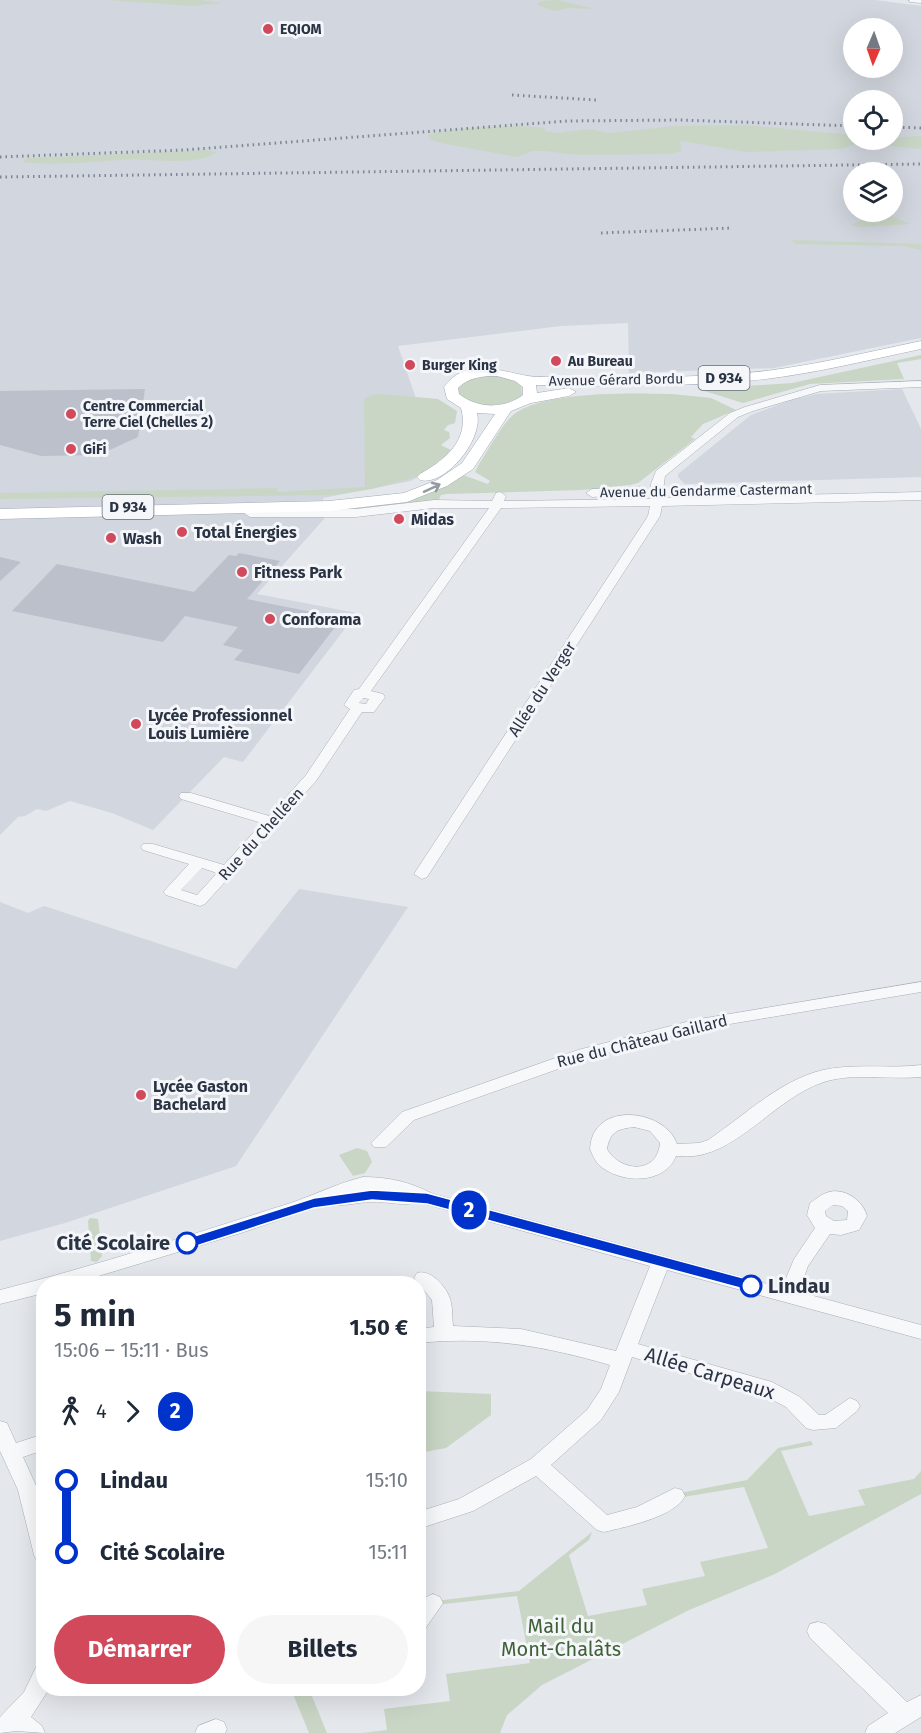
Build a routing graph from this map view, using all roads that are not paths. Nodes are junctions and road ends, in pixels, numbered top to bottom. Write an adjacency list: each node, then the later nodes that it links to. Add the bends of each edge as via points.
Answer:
1 (913, 0): 2 (street)
2 (921, 1)
3 (921, 345): 5 (main road, Avenue Gérard Bordu / D 934, via 746,377 610,382)
4 (921, 354): 7 (main road, Avenue Gérard Bordu / D 934, via 765,383 565,392)
5 (524, 380): 7 (main road, Avenue Gérard Bordu, via 531,389); 8 (main road, Avenue Gérard Bordu, via 497,372 460,378 450,393)
6 (921, 384): 12 (street, Allée du Verger, via 820,388 749,409 734,416 660,474)
7 (527, 399): 9 (main road, Avenue Gérard Bordu)
8 (467, 405): 9 (main road, Avenue Gérard Bordu); 17 (main road, D 934, via 472,421 463,447 442,468 412,484 348,498)
9 (506, 408): 15 (main road, D 934, one-way to 9, via 417,495 459,472 475,456)
10 (921, 486): 12 (street, Avenue du Gendarme Castermant)
11 (921, 494): 12 (street, Avenue du Gendarme Castermant, via 797,498)
12 (656, 496): 14 (street, Avenue du Gendarme Castermant); 25 (street, Allée du Verger, via 654,516)
13 (445, 498): 14 (street)
14 (495, 502): 17 (street, Avenue du Gendarme Castermant, via 324,514); 21 (street, Rue du Chelléen, via 311,778)
15 (376, 503): 17 (main road, via 348,508); 18 (main road, Avenue du Gendarme Castermant / D 934)
16 (0, 504): 17 (main road)
17 (253, 507): 18 (main road, Avenue du Gendarme Castermant / D 934); 19 (main road)
18 (0, 512)
19 (0, 520)
20 (186, 796): 21 (street)
21 (272, 821): 24 (street, Rue du Chelléen)
22 (148, 847): 23 (street)
23 (199, 862): 24 (street); 24 (street, Rue du Chelléen, via 171,892 200,901)
24 (227, 871)
25 (422, 874)
26 (921, 987): 28 (street, Rue du Château Gaillard, via 694,1025 584,1054 408,1116)
27 (921, 1071): 29 (street, via 815,1078 714,1144 701,1149)
28 (380, 1143)
29 (670, 1150)
30 (826, 1226): 35 (street, via 800,1264)
31 (661, 1262): 32 (street, via 427,1198 372,1195 314,1203); 35 (street); 40 (street)
32 (76, 1276)
33 (426, 1281): 37 (street, via 441,1298)
34 (36, 1288): 36 (street)
35 (788, 1296): 38 (street)
36 (0, 1297)
37 (444, 1332): 39 (street); 40 (street, via 515,1333)
38 (921, 1332)
39 (426, 1335)
40 (623, 1354): 41 (street, Allée Carpeaux, via 765,1387 793,1402 818,1424 830,1422); 45 (street, via 609,1392 594,1415)
41 (850, 1406)
42 (0, 1429): 44 (street)
43 (36, 1445): 44 (street)
44 (12, 1453): 48 (street)
45 (538, 1465): 46 (street, via 604,1524 642,1514); 47 (street, via 466,1505)
46 (675, 1496)
47 (426, 1518)
48 (36, 1524)
49 (433, 1603): 50 (street)
50 (426, 1612)
51 (818, 1631): 53 (street)
52 (36, 1693): 54 (street)
53 (912, 1709): 56 (street)
54 (8, 1724): 55 (street)
55 (34, 1733)
56 (876, 1733)

